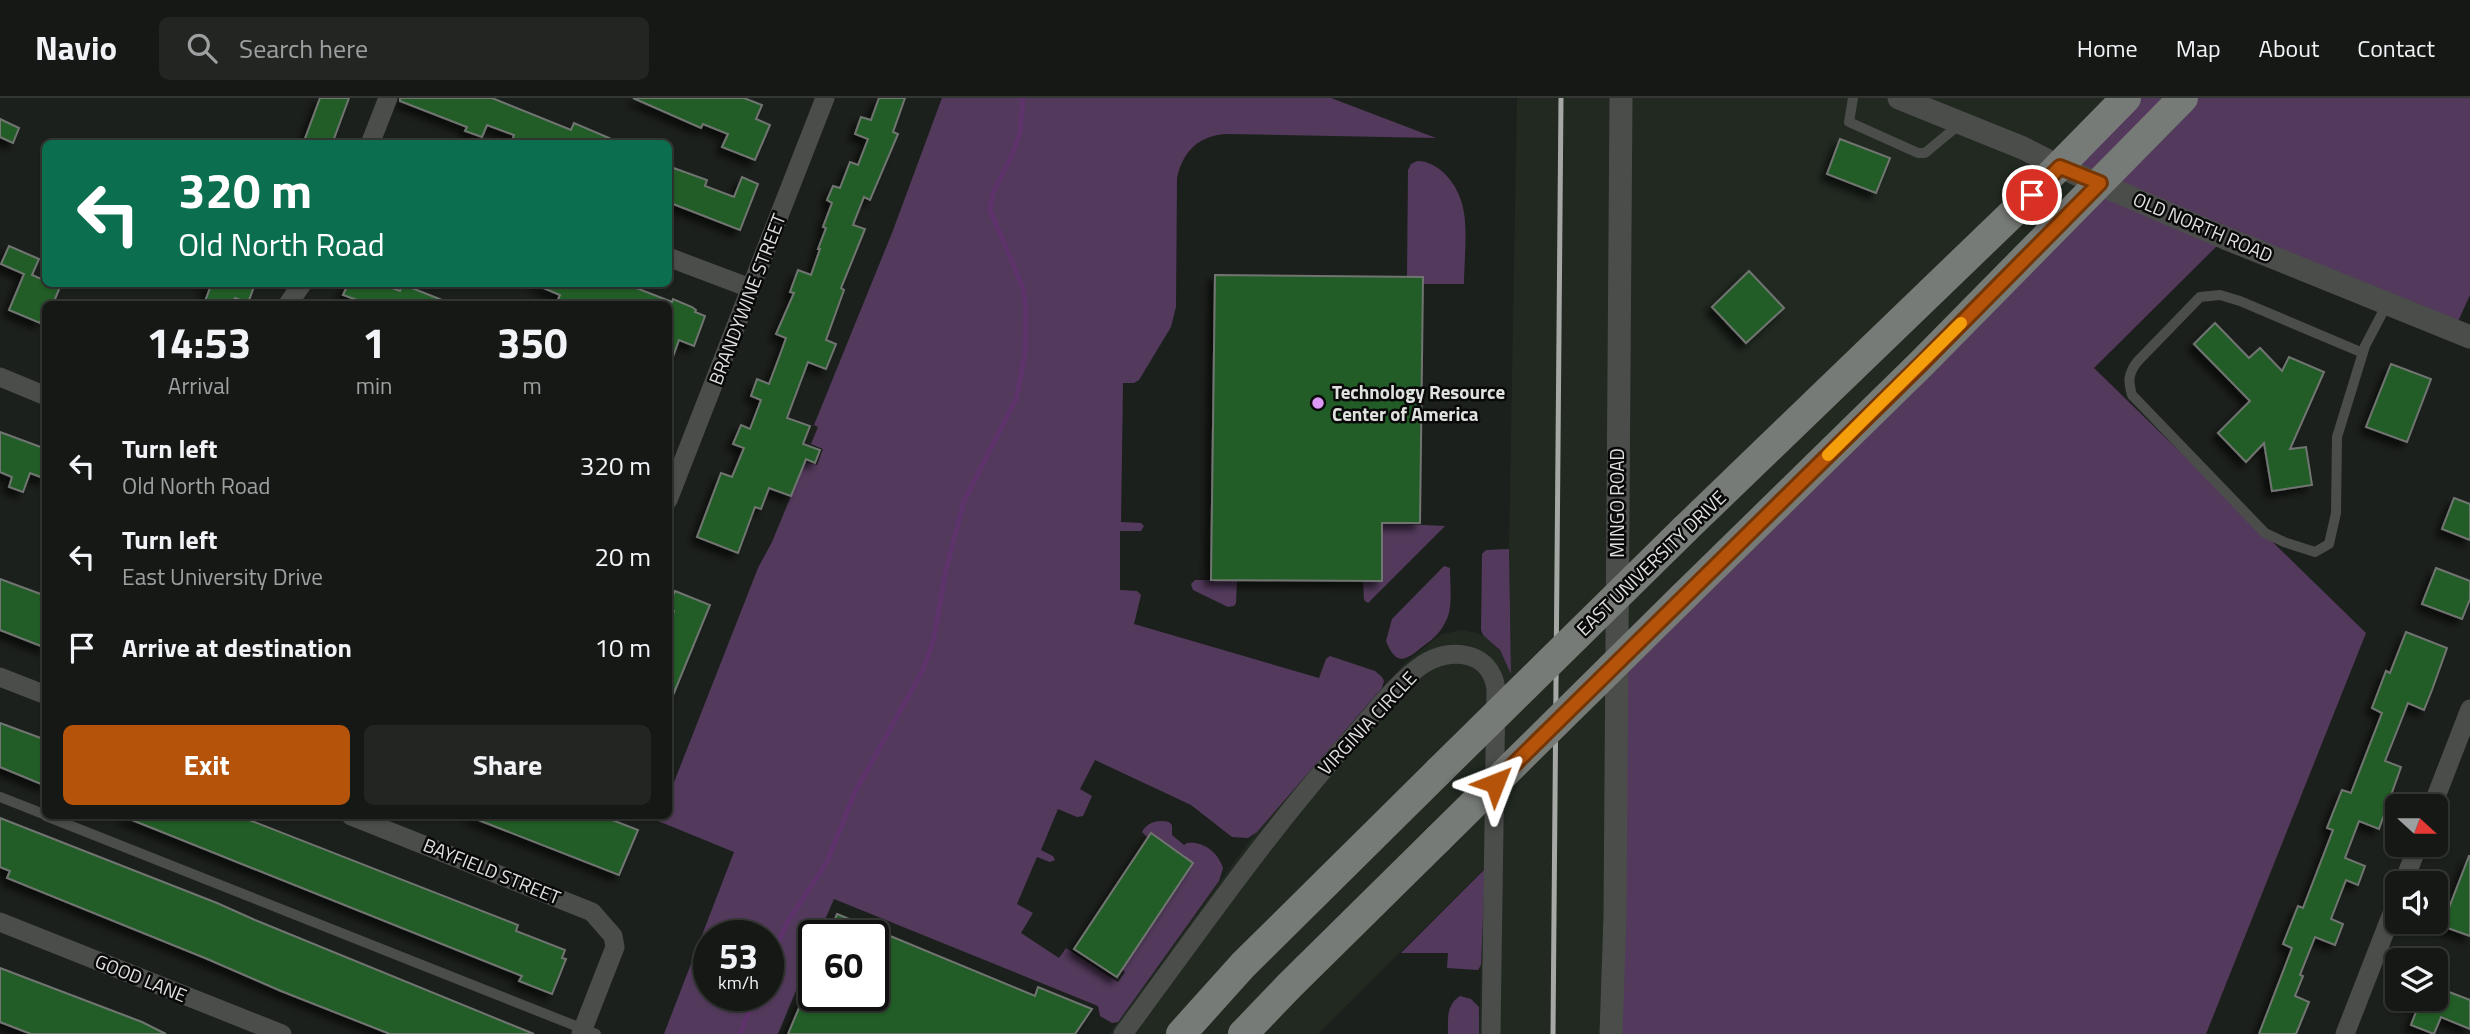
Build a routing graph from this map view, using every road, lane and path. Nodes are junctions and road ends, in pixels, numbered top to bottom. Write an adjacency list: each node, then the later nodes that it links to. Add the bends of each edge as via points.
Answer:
1 (388, 98): 9 (street)
2 (825, 98): 13 (street, BRANDYWINE STREET)
3 (1620, 98): 36 (street, MINGO ROAD)
4 (1853, 98): 8 (lane, via 1849,122 1918,153)
5 (1899, 98): 8 (street, OLD NORTH ROAD)
6 (2126, 98): 10 (main road, EAST UNIVERSITY DRIVE)
7 (2183, 98): 11 (main road)
8 (1961, 124): 10 (street, OLD NORTH ROAD)
9 (374, 140)
10 (2060, 167): 11 (street, OLD NORTH ROAD); 33 (main road, EAST UNIVERSITY DRIVE, bridge, via 1260,947)
11 (2100, 183): 14 (street, OLD NORTH ROAD); 34 (main road, bridge)
12 (672, 258): 13 (street)
13 (751, 288): 19 (street, BRANDYWINE STREET)
14 (2387, 303): 15 (street, OLD NORTH ROAD); 16 (lane)
15 (2470, 336)
16 (2363, 353): 16 (lane, via 2337,437 2336,513 2329,544 2315,552 2265,533 2132,395 2129,383 2129,372 2137,362 2200,297 2220,295 2240,301)
17 (0, 377): 18 (street)
18 (42, 394)
19 (672, 486)
20 (0, 677): 21 (street)
21 (42, 693)
22 (2470, 709): 23 (street)
23 (2437, 794)
24 (0, 797): 25 (lane)
25 (42, 814)
26 (54, 819): 30 (lane)
27 (359, 819): 30 (street, BAYFIELD STREET, via 587,909 612,936 615,947)
28 (0, 922): 31 (street, GOOD LANE)
29 (2385, 931): 37 (street)
30 (587, 1032)
31 (282, 1034)
32 (1123, 1034): 35 (street, VIRGINIA CIRCLE, via 1327,765 1414,671 1438,657 1459,654 1487,665 1496,689)
33 (1181, 1034)
34 (1243, 1034)
35 (1491, 1034)
36 (1611, 1034)
37 (2345, 1034)

